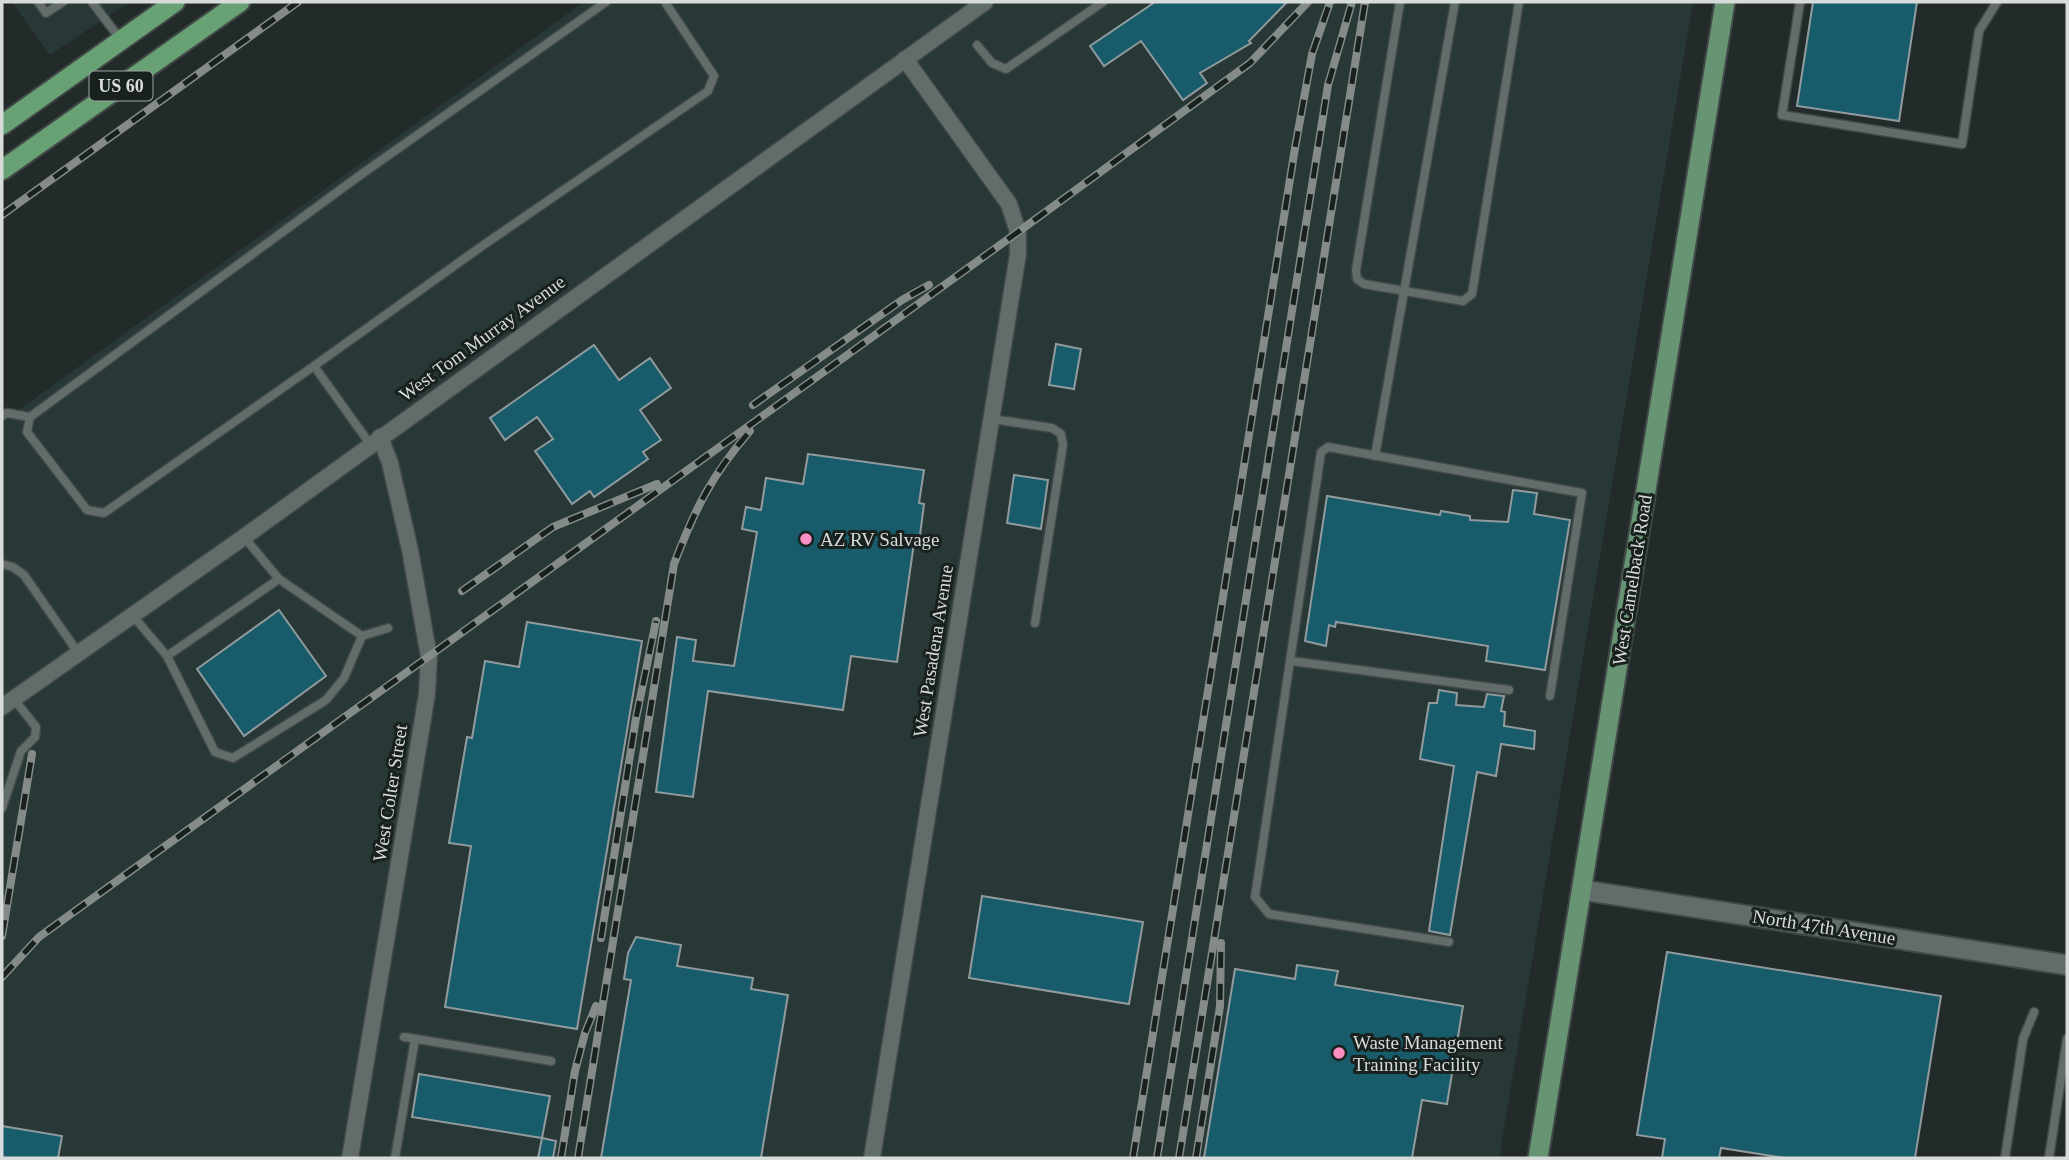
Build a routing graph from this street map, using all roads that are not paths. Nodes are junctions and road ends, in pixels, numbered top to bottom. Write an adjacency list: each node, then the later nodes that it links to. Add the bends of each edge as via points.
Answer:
1 (38, 2): 2 (lane, via 46,13)
2 (63, 2)
3 (93, 2): 16 (lane)
4 (176, 2): 16 (highway, US 60)
5 (240, 2): 20 (highway, US 60)
6 (606, 2): 24 (lane)
7 (665, 2): 22 (lane, via 714,76 708,91)
8 (985, 2): 18 (street, West Tom Murray Avenue)
9 (1103, 2): 17 (lane, via 1006,69 992,63)
10 (1400, 2): 21 (lane, via 1356,270 1357,279 1364,284)
11 (1455, 2): 21 (lane)
12 (1519, 2): 21 (lane, via 1472,294 1463,301)
13 (1725, 2): 42 (main road, West Camelback Road)
14 (1800, 2): 15 (lane, via 1782,115 1962,144 1979,31)
15 (1997, 2)
16 (121, 40): 19 (highway, US 60)
17 (977, 45)
18 (905, 58): 25 (street, West Pasadena Avenue, via 1009,204 1016,225 1017,262); 26 (street, West Tom Murray Avenue)
19 (2, 125)
20 (2, 170)
21 (1404, 291): 27 (lane)
22 (314, 366): 24 (lane, via 104,513 87,510 27,432); 26 (lane)
23 (2, 416): 24 (lane)
24 (30, 417)
25 (992, 419): 32 (lane, via 1052,428 1061,434); 52 (street, West Pasadena Avenue)
26 (375, 441): 28 (street, West Tom Murray Avenue); 50 (street, West Colter Street, via 390,463 410,550 429,657 428,694)
27 (1375, 456): 37 (lane, via 1328,447 1321,452); 39 (lane, via 1582,493)
28 (244, 537): 30 (lane); 31 (street, West Tom Murray Avenue)
29 (2, 564): 35 (lane, via 24,575)
30 (279, 579): 34 (lane); 36 (lane)
31 (133, 616): 35 (street, West Tom Murray Avenue); 36 (lane)
32 (1035, 624)
33 (388, 628): 34 (lane)
34 (362, 636): 36 (lane, via 344,678 326,700 233,758 215,752)
35 (79, 654): 40 (street, West Tom Murray Avenue)
36 (167, 656)
37 (1292, 661): 38 (lane); 43 (lane, via 1255,897 1269,914)
38 (1509, 690)
39 (1550, 696)
40 (8, 703): 41 (lane, via 36,727 35,737 21,751)
41 (2, 808)
42 (1582, 890): 44 (street, North 47th Avenue); 53 (main road, West Camelback Road)
43 (1449, 942)
44 (2067, 965)
45 (2034, 1012): 54 (lane, via 2023,1039)
46 (404, 1037): 47 (lane)
47 (415, 1039): 49 (lane); 51 (lane)
48 (2067, 1039): 55 (lane)
49 (551, 1061)
50 (350, 1158)
51 (395, 1158)
52 (872, 1158)
53 (1538, 1158)
54 (2005, 1158)
55 (2049, 1158)

